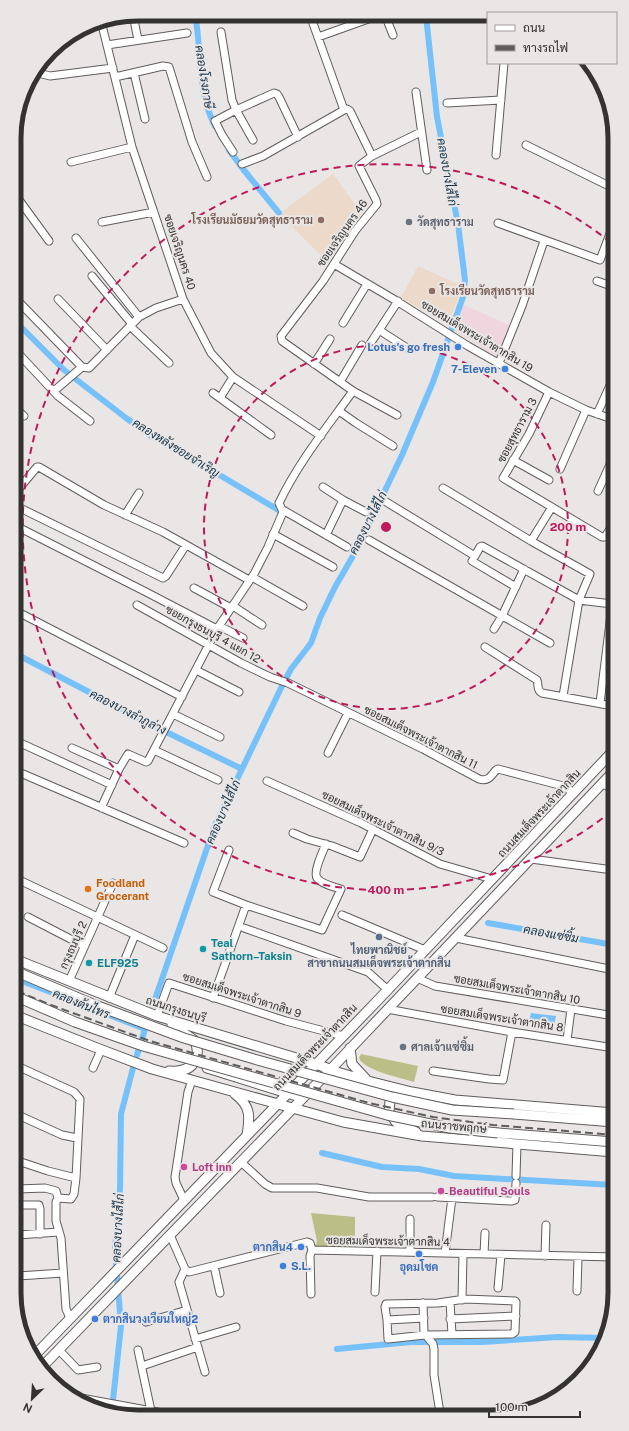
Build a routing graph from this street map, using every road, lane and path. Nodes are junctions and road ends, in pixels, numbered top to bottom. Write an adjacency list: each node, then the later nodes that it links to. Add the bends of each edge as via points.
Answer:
1 (134, 21): 10 (street)
2 (312, 21): 9 (street)
3 (361, 21): 9 (street)
4 (387, 21): 8 (street)
5 (102, 27): 11 (street, ซอยเจริญนคร 40)
6 (221, 32): 20 (street, via 227,75)
7 (187, 34): 10 (street)
8 (393, 34)
9 (318, 37): 21 (street)
10 (138, 40): 11 (street)
11 (107, 45): 13 (street, ซอยเจริญนคร 40)
12 (504, 64): 18 (street)
13 (112, 68): 15 (street, via 50,76); 16 (street, ซอยเจริญนคร 40)
14 (134, 73): 16 (street); 22 (street); 34 (street, via 169,67 192,142)
15 (41, 74)
16 (115, 77): 27 (street, ซอยเจริญนคร 40)
17 (416, 92): 23 (street)
18 (501, 100): 19 (street); 29 (street)
19 (447, 103)
20 (236, 110): 24 (street, via 274,93 277,94); 25 (street); 28 (street, via 214,122)
21 (344, 110): 24 (street); 30 (street, via 350,111)
22 (145, 119)
23 (421, 132): 30 (street); 33 (street)
24 (298, 137): 32 (street)
25 (253, 140)
26 (526, 145): 35 (street)
27 (132, 146): 31 (street); 37 (street, ซอยเจริญนคร 40)
28 (233, 152)
29 (496, 155)
30 (372, 156): 44 (street, ซอยเจริญนคร 46, via 359,166 377,204 355,231)
31 (71, 162)
32 (242, 164)
33 (427, 170)
34 (207, 177)
35 (608, 186)
36 (21, 202): 42 (street)
37 (154, 212): 38 (street); 50 (street, ซอยเจริญนคร 40)
38 (102, 222)
39 (498, 223): 43 (street)
40 (76, 238): 53 (street)
41 (608, 239): 43 (street, via 600,260)
42 (49, 240)
43 (544, 240): 62 (street, via 522,306)
44 (334, 264): 47 (street, ซอยสมเด็จพระเจ้าตากสิน 19); 63 (street, ซอยเจริญนคร 46, via 281,336 282,341)
45 (92, 276): 55 (street)
46 (596, 281): 48 (street)
47 (366, 284): 51 (street, ซอยสมเด็จพระเจ้าตากสิน 19); 54 (street)
48 (608, 285)
49 (58, 299): 59 (street)
50 (184, 299): 53 (street); 65 (street, ซอยเจริญนคร 40, via 211,353)
51 (398, 301): 56 (street); 62 (street, ซอยสมเด็จพระเจ้าตากสิน 19)
52 (21, 304): 64 (street)
53 (138, 317): 55 (street)
54 (344, 323)
55 (131, 325): 59 (street); 61 (street)
56 (379, 330): 58 (street); 66 (street)
57 (330, 339): 63 (street)
58 (407, 348)
59 (107, 350): 64 (street, via 89,368)
60 (21, 356): 69 (street)
61 (169, 363)
62 (499, 363): 70 (street, ซอยสมเด็จพระเจ้าตากสิน 19)
63 (314, 364): 66 (street, ซอยเจริญนคร 46)
64 (82, 366): 69 (street)
65 (233, 377): 72 (street); 82 (street, ซอยเจริญนคร 40)
66 (340, 382): 68 (street, ซอยเจริญนคร 46)
67 (608, 389): 76 (street)
68 (353, 391): 74 (street); 77 (street, ซอยเจริญนคร 46)
69 (54, 392): 80 (street)
70 (550, 392): 73 (street, ซอยสมเด็จพระเจ้าตากสิน 19); 84 (street, ซอยสุทธาราม 3)
71 (213, 393): 72 (street)
72 (220, 398): 81 (street)
73 (586, 410): 76 (street, ซอยสมเด็จพระเจ้าตากสิน 19); 85 (street)
74 (339, 411): 82 (street); 83 (street)
75 (21, 413): 78 (street)
76 (597, 414): 79 (street, ซอยสมเด็จพระเจ้าตากสิน 19)
77 (397, 415)
78 (24, 416)
79 (608, 418)
80 (90, 421)
81 (271, 435)
82 (321, 436): 98 (street, via 286,488 279,504)
83 (393, 446)
84 (514, 460): 87 (street); 95 (street, ซอยสุทธาราม 3, via 503,478)
85 (560, 469)
86 (608, 469): 91 (street)
87 (549, 480)
88 (21, 486): 99 (street, via 38,467)
89 (323, 487): 93 (street)
90 (443, 488): 105 (street)
91 (598, 491)
92 (138, 493): 99 (street)
93 (343, 500): 97 (street); 103 (street)
94 (383, 500): 110 (street, via 475,556 482,546)
95 (552, 507): 101 (street, via 602,537); 105 (street)
96 (21, 508): 106 (street, via 164,578)
97 (366, 512)
98 (282, 513): 102 (street); 103 (street)
99 (125, 515): 106 (street)
100 (21, 528): 122 (street)
101 (608, 532)
102 (273, 534): 109 (street); 111 (street)
103 (326, 535): 107 (street)
104 (369, 540): 120 (street)
105 (530, 541): 114 (street, via 590,574)
106 (186, 545): 111 (street)
107 (347, 547)
108 (472, 561): 112 (street)
109 (333, 567)
110 (524, 569): 112 (street); 114 (street)
111 (250, 579): 117 (street); 118 (street)
112 (516, 587): 120 (street)
113 (194, 588): 118 (street)
114 (578, 600): 115 (street); 132 (street)
115 (608, 604)
116 (137, 605): 127 (street, ซอยกรุงธนบุรี 4 แยก 12)
117 (303, 606)
118 (232, 607): 121 (street); 122 (street)
119 (21, 614): 133 (street)
120 (502, 616): 123 (street); 126 (street)
121 (262, 625)
122 (218, 628): 124 (street); 127 (street)
123 (494, 629)
124 (243, 638)
125 (608, 638): 134 (street)
126 (550, 643)
127 (209, 645): 129 (street); 130 (street, ซอยกรุงธนบุรี 4 แยก 12)
128 (485, 647): 132 (street, via 537,680 540,692)
129 (196, 670): 131 (street); 133 (street)
130 (280, 681): 136 (street, ซอยสมเด็จพระเจ้าตากสิน 11)
131 (239, 692)
132 (563, 696): 134 (street)
133 (182, 697): 137 (street)
134 (600, 703): 135 (street)
135 (608, 705)
136 (348, 713): 142 (street); 152 (street, ซอยสมเด็จพระเจ้าตากสิน 11, via 484,781 498,769 563,786)
137 (173, 714): 138 (street); 141 (street)
138 (220, 737)
139 (21, 743): 149 (street)
140 (72, 748): 144 (street)
141 (154, 750): 144 (street, via 147,762 128,754); 147 (street)
142 (328, 753)
143 (608, 756): 152 (main road, ถนนสมเด็จพระเจ้าตากสิน)
144 (119, 769): 149 (street)
145 (21, 773): 153 (street)
146 (608, 777): 150 (main road)
147 (218, 780)
148 (267, 781): 154 (street, ซอยสมเด็จพระเจ้าตากสิน 9/3)
149 (112, 785): 153 (street)
150 (601, 785): 151 (street); 159 (main road)
151 (608, 786)
152 (574, 793): 161 (main road, ถนนสมเด็จพระเจ้าตากสิน)
153 (101, 808): 156 (street)
154 (372, 829): 157 (street, via 360,857); 161 (street, ซอยสมเด็จพระเจ้าตากสิน 9/3, via 440,864)
155 (292, 833): 157 (street)
156 (184, 843)
157 (326, 844): 164 (street, via 316,875 318,879 340,889 322,930)
158 (229, 850): 164 (street, via 213,892)
159 (531, 859): 160 (street); 170 (main road)
160 (608, 869)
161 (492, 879): 173 (main road, ถนนสมเด็จพระเจ้าตากสิน)
162 (21, 881): 167 (street)
163 (113, 883): 167 (street, กรุงธนบุรี 2)
164 (246, 905): 182 (street)
165 (342, 915): 173 (street)
166 (28, 917): 171 (street)
167 (97, 917): 169 (street); 171 (street, กรุงธนบุรี 2)
168 (244, 928): 179 (street, via 368,972)
169 (135, 936): 172 (street); 181 (street)
170 (456, 938): 175 (street); 177 (main road)
171 (84, 946): 178 (street, กรุงธนบุรี 2)
172 (162, 948)
173 (425, 950): 179 (main road, ถนนสมเด็จพระเจ้าตากสิน)
174 (21, 962): 178 (main road, ถนนกรุงธนบุรี)
175 (608, 969)
176 (21, 974): 211 (main road, ถนนราชพฤกษ์, bridge, via 184,1038 392,1097 452,1110)
177 (417, 978): 183 (street, ซอยสมเด็จพระเจ้าตากสิน 10, via 435,986); 184 (main road)
178 (69, 981): 181 (main road, ถนนกรุงธนบุรี)
179 (388, 990): 189 (main road, ถนนสมเด็จพระเจ้าตากสิน)
180 (21, 998): 206 (main road, bridge, via 75,1022 143,1046)
181 (109, 998): 186 (main road, ถนนกรุงธนบุรี)
182 (213, 998): 186 (street, ซอยสมเด็จพระเจ้าตากสิน 9, via 169,983); 189 (street, ซอยสมเด็จพระเจ้าตากสิน 9)
183 (571, 1009): 185 (street, ซอยสมเด็จพระเจ้าตากสิน 10); 190 (street)
184 (388, 1010): 188 (street, ซอยสมเด็จพระเจ้าตากสิน 8); 192 (main road)
185 (608, 1015)
186 (157, 1016): 194 (main road, via 194,1040); 195 (main road, ถนนกรุงธนบุรี)
187 (21, 1018): 193 (main road)
188 (512, 1032): 190 (street, ซอยสมเด็จพระเจ้าตากสิน 8); 200 (street, via 503,1080)
189 (343, 1036): 195 (main road, ถนนสมเด็จพระเจ้าตากสิน)
190 (567, 1040): 191 (street, ซอยสมเด็จพระเจ้าตากสิน 8)
191 (608, 1047)
192 (350, 1048): 199 (main road); 202 (main road, via 352,1064)
193 (101, 1050): 197 (street); 198 (main road)
194 (197, 1057): 198 (main road, via 194,1064 182,1070); 205 (main road, via 209,1069)
195 (316, 1064): 199 (main road, ถนนกรุงธนบุรี); 205 (main road, ถนนสมเด็จพระเจ้าตากสิน)
196 (21, 1068): 214 (street, via 74,1092 80,1099)
197 (93, 1068)
198 (152, 1069): 201 (main road)
199 (331, 1070): 202 (main road); 206 (main road)
200 (433, 1071)
201 (192, 1080): 203 (main road); 224 (street, via 175,1177)
202 (368, 1081): 204 (main road)
203 (233, 1092): 207 (main road); 212 (main road, via 242,1099 248,1109 250,1121)
204 (412, 1092): 209 (main road, via 454,1100); 213 (main road, via 399,1092 390,1101 389,1112 396,1122)
205 (287, 1093): 206 (main road); 207 (main road, ถนนสมเด็จพระเจ้าตากสิน)
206 (302, 1095): 208 (main road); 215 (main road, ถนนราชพฤกษ์, bridge, via 450,1128)
207 (278, 1104): 208 (main road); 212 (main road, ถนนสมเด็จพระเจ้าตากสิน)
208 (293, 1109): 213 (main road, ถนนราชพฤกษ์, via 343,1122); 219 (main road)
209 (608, 1113)
210 (21, 1116): 214 (street, via 62,1135)
211 (608, 1122)
212 (246, 1135): 224 (main road, ถนนสมเด็จพระเจ้าตากสิน)
213 (422, 1136): 216 (main road, ถนนราชพฤกษ์)
214 (77, 1138): 220 (street)
215 (608, 1142)
216 (517, 1144): 217 (main road, ถนนราชพฤกษ์); 223 (street, via 515,1200)
217 (608, 1152)
218 (21, 1162): 220 (street)
219 (241, 1162): 223 (street, via 272,1188 317,1188 369,1197); 232 (main road)
220 (76, 1178): 222 (street, via 71,1199)
221 (21, 1189): 222 (street, via 45,1188 56,1191)
222 (58, 1198): 228 (street)
223 (452, 1198): 236 (street)
224 (184, 1200): 257 (main road, ถนนสมเด็จพระเจ้าตากสิน)
225 (21, 1205): 230 (street, via 39,1206)
226 (410, 1219): 235 (street)
227 (546, 1225): 240 (street)
228 (58, 1232): 230 (street); 245 (street, via 61,1238)
229 (485, 1233): 238 (street)
230 (40, 1234): 231 (street)
231 (21, 1235)
232 (170, 1235): 244 (street); 267 (main road)
233 (312, 1250): 234 (street, ซอยสมเด็จพระเจ้าตากสิน 4); 243 (street, ซอยสมเด็จพระเจ้าตากสิน 4, via 310,1243 307,1242); 251 (street)
234 (376, 1252): 235 (street, ซอยสมเด็จพระเจ้าตากสิน 4); 248 (street)
235 (410, 1252): 236 (street, ซอยสมเด็จพระเจ้าตากสิน 4)
236 (445, 1253): 237 (street, ซอยสมเด็จพระเจ้าตากสิน 4)
237 (463, 1254): 238 (street, ซอยสมเด็จพระเจ้าตากสิน 4); 252 (street)
238 (484, 1254): 239 (street, ซอยสมเด็จพระเจ้าตากสิน 4)
239 (501, 1255): 240 (street, ซอยสมเด็จพระเจ้าตากสิน 4); 247 (street)
240 (545, 1256): 241 (street, ซอยสมเด็จพระเจ้าตากสิน 4)
241 (578, 1256): 242 (street, ซอยสมเด็จพระเจ้าตากสิน 4); 249 (street)
242 (608, 1257)
243 (214, 1266): 244 (street, ซอยสมเด็จพระเจ้าตากสิน 4, via 189,1272); 250 (street)
244 (184, 1269): 255 (street, via 179,1282)
245 (63, 1273): 246 (street); 257 (street, via 66,1309)
246 (21, 1276)
247 (498, 1288)
248 (375, 1292)
249 (577, 1292)
250 (220, 1293)
251 (310, 1294)
252 (462, 1300): 253 (street); 256 (street, via 513,1300 516,1302)
253 (450, 1302): 254 (street); 259 (street)
254 (424, 1303): 258 (street); 260 (street, via 386,1304)
255 (186, 1310): 261 (street); 264 (street)
256 (516, 1316): 259 (street); 263 (street, via 515,1332 512,1334)
257 (70, 1318): 269 (main road, ถนนสมเด็จพระเจ้าตากสิน)
258 (424, 1318): 260 (street); 265 (street, via 424,1333)
259 (450, 1318): 263 (street)
260 (387, 1320): 265 (street, via 388,1338)
261 (146, 1322)
262 (236, 1327): 264 (street)
263 (452, 1334): 265 (street)
264 (195, 1339): 266 (street)
265 (429, 1340): 277 (street)
266 (198, 1347): 271 (street); 273 (street)
267 (59, 1350): 270 (main road); 272 (street, via 78,1370)
268 (138, 1350): 271 (street)
269 (38, 1352)
270 (45, 1364)
271 (142, 1366): 276 (street)
272 (97, 1367)
273 (205, 1372)
274 (90, 1400): 275 (street)
275 (141, 1410)
276 (151, 1410)
277 (440, 1410)

